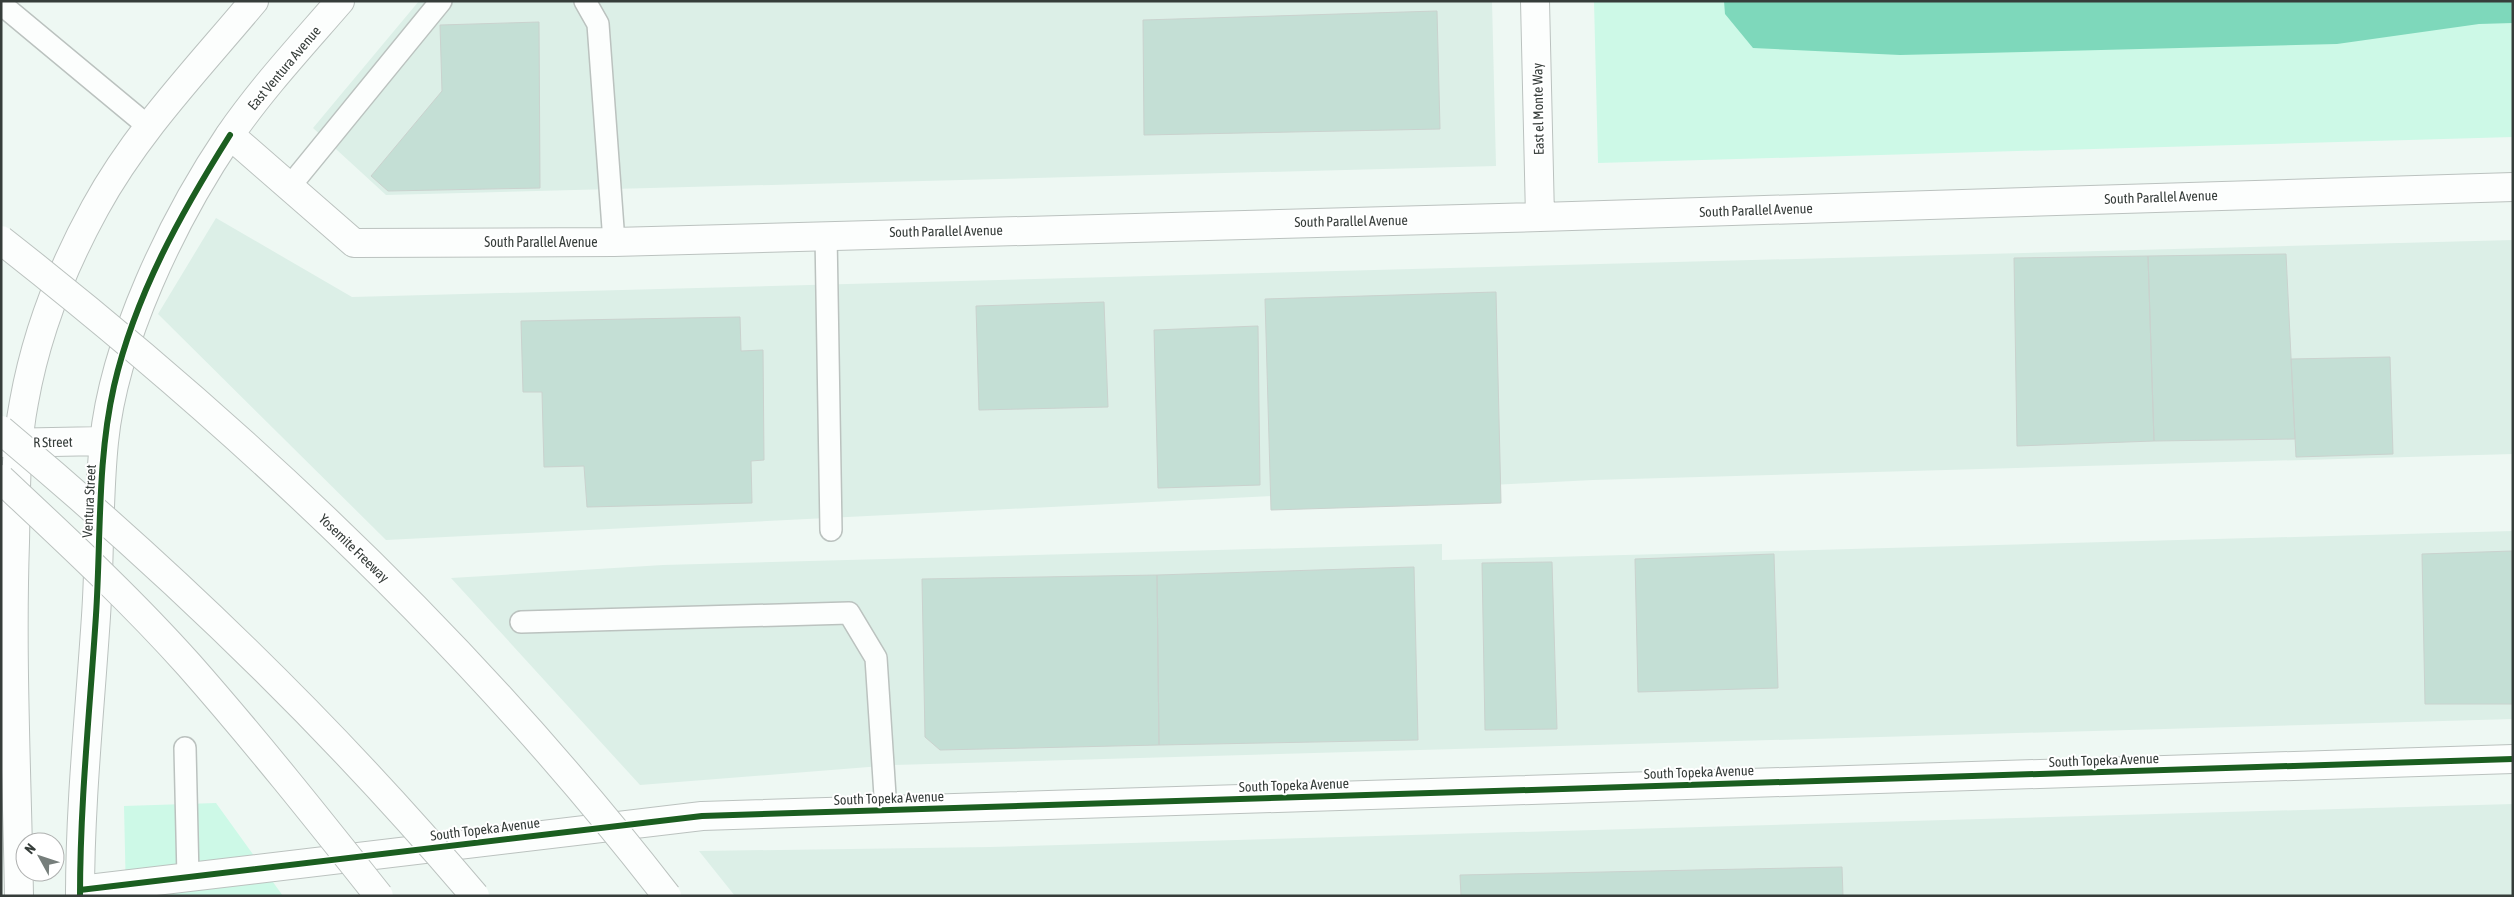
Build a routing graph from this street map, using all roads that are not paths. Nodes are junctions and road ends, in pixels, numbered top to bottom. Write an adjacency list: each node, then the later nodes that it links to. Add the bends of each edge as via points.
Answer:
1 (254, 1): 7 (main road)
2 (340, 1): 8 (main road, East Ventura Avenue)
3 (441, 1): 9 (lane)
4 (584, 1): 14 (lane, via 598,24)
5 (1535, 1): 11 (main road, East el Monte Way)
6 (1, 4): 7 (lane)
7 (149, 126): 15 (main road, via 94,208 62,276 33,360 23,404)
8 (230, 135): 9 (main road, South Parallel Avenue); 16 (main road, Ventura Street, via 198,186 144,293 115,385)
9 (290, 186): 14 (main road, South Parallel Avenue, via 354,243)
10 (2513, 186): 11 (main road, South Parallel Avenue)
11 (1540, 217): 12 (main road, South Parallel Avenue)
12 (826, 234): 14 (main road, South Parallel Avenue); 18 (lane)
13 (1, 240): 28 (main road, Yosemite Freeway, bridge, via 210,412 344,537 550,753 604,815)
14 (614, 242)
15 (7, 439): 16 (main road, R Street); 25 (main road); 27 (main road, bridge, via 149,559 308,712 391,800)
16 (104, 441): 24 (main road, Ventura Street)
17 (1, 478): 26 (main road, bridge, via 123,596 188,665)
18 (832, 530)
19 (521, 622): 22 (lane, via 849,613 876,658)
20 (185, 748): 23 (lane)
21 (2513, 759): 22 (main road, South Topeka Avenue)
22 (886, 811): 23 (main road, South Topeka Avenue, via 702,816)
23 (188, 877): 24 (main road, South Topeka Avenue)
24 (80, 893)
25 (19, 896)
26 (379, 896)
27 (474, 896)
28 (667, 896)

